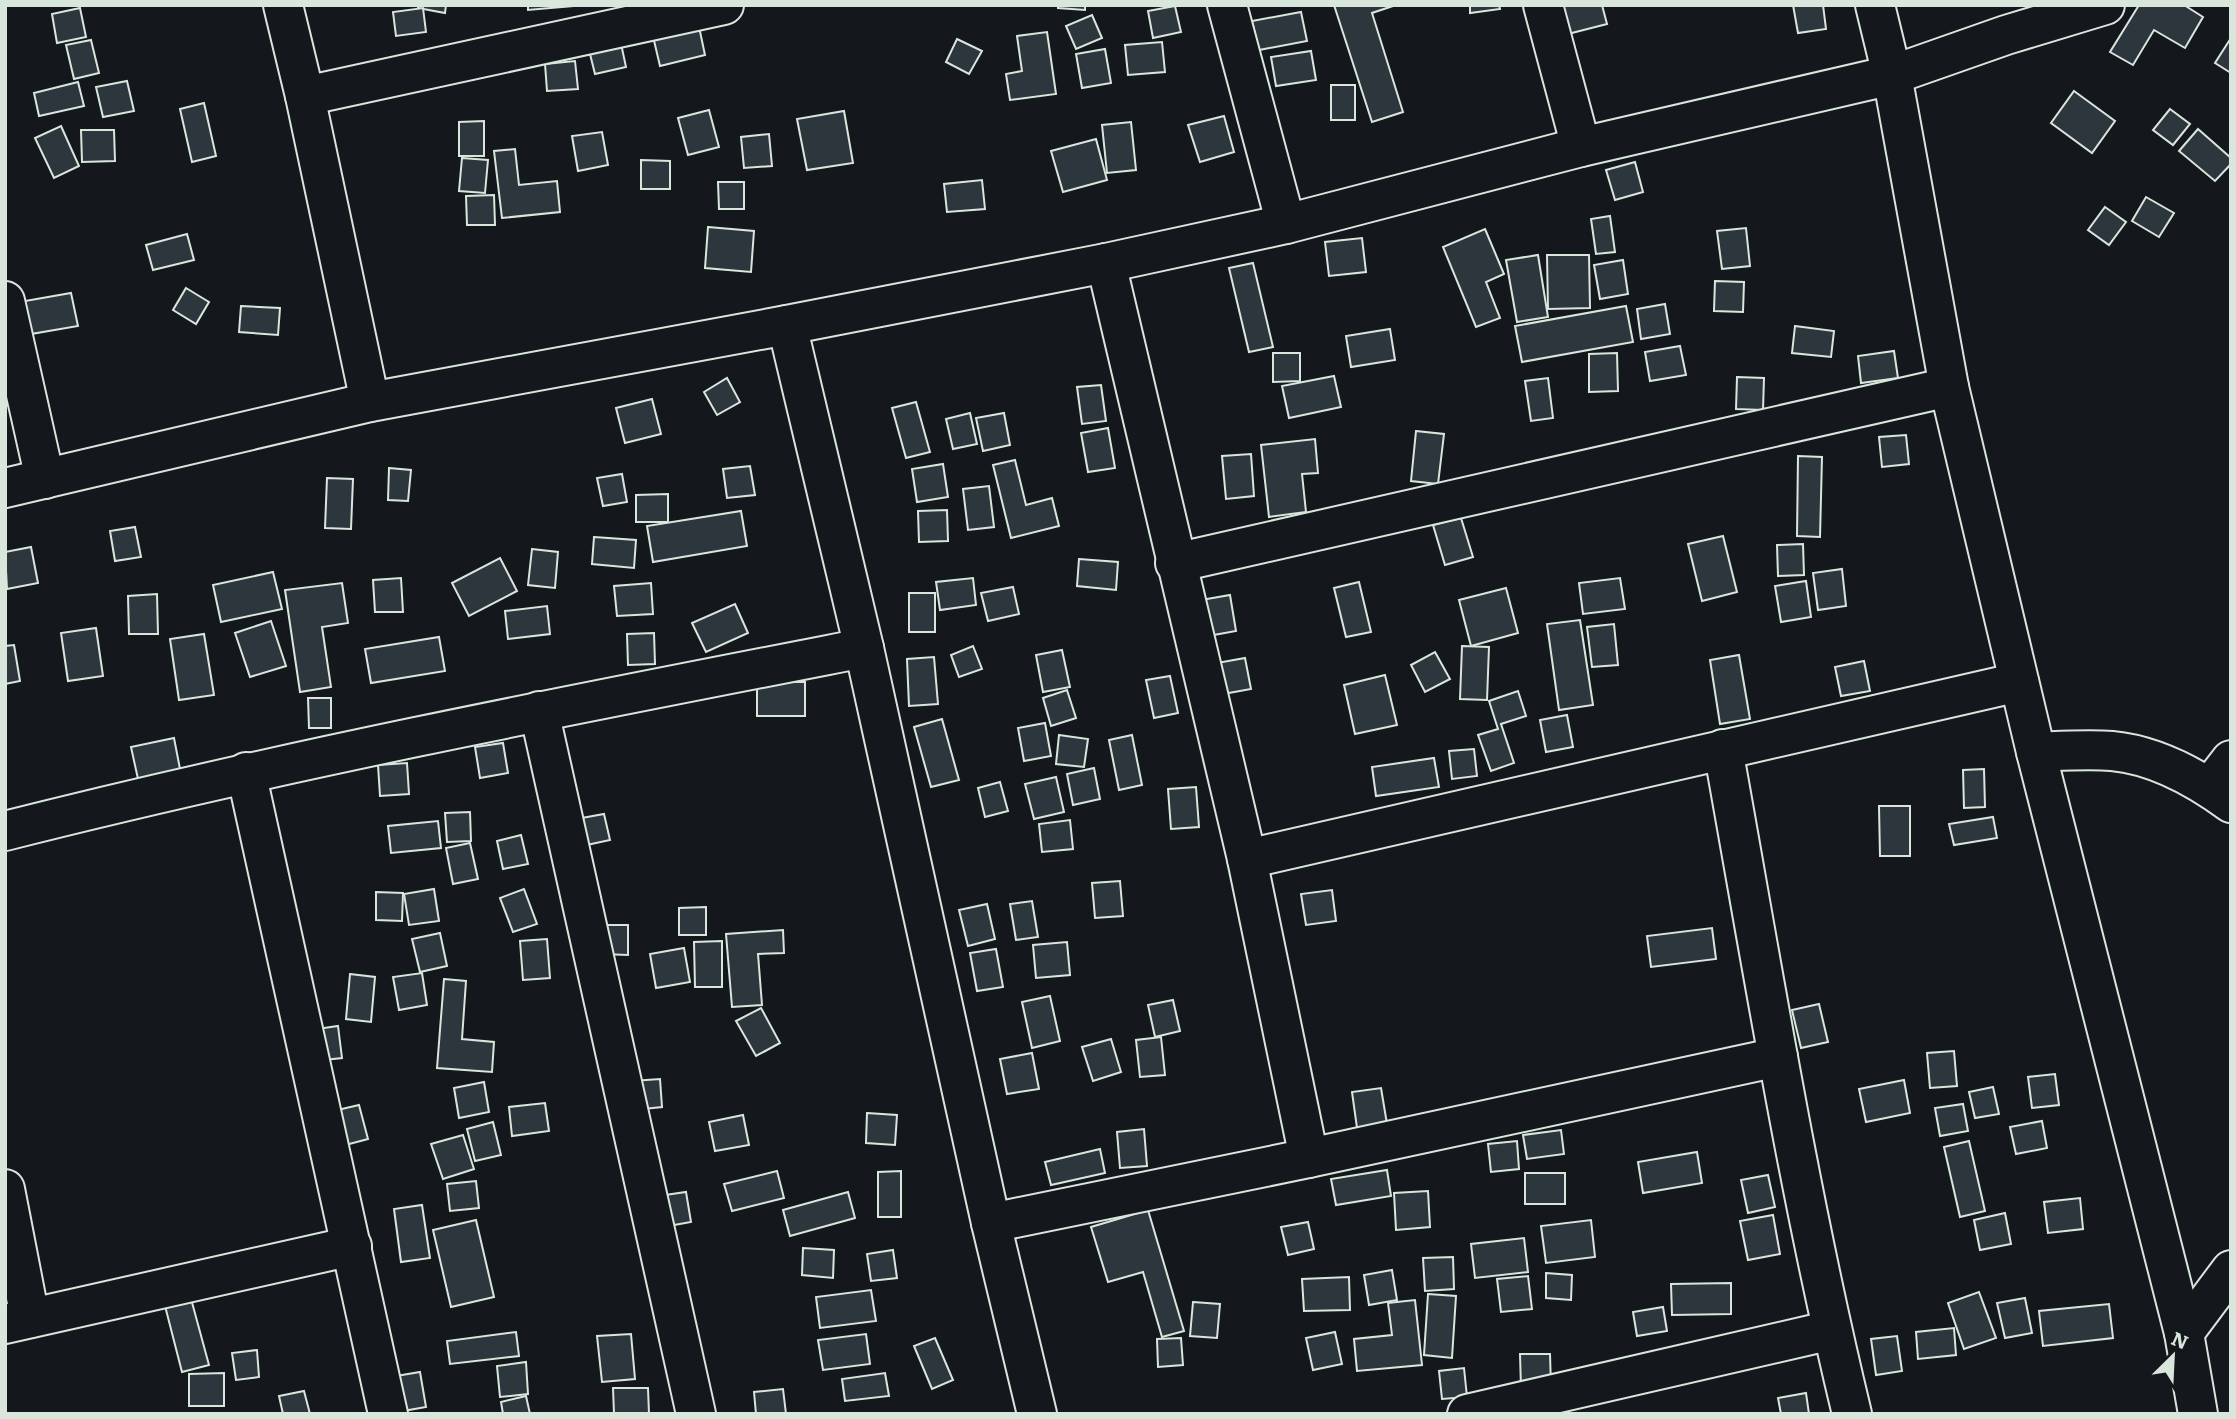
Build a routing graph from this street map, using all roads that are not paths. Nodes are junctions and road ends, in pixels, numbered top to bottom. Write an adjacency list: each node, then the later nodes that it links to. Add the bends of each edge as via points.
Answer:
1 (283, 5): 9 (street)
2 (724, 5): 7 (street)
3 (1227, 5): 11 (street)
4 (1543, 5): 10 (street)
5 (1875, 5): 8 (street)
6 (2105, 5): 8 (street)
7 (619, 16): 9 (street)
8 (1892, 75): 10 (street); 15 (street)
9 (305, 96): 16 (street)
10 (1581, 147): 11 (street)
11 (1286, 224): 12 (street)
12 (1106, 264): 14 (street); 19 (street)
13 (5, 301): 17 (street)
14 (787, 325): 16 (street); 20 (street)
15 (1949, 387): 19 (street); 21 (street)
16 (370, 402): 17 (street)
17 (45, 479): 18 (street)
18 (5, 488)
19 (1175, 563): 28 (street)
20 (864, 648): 22 (street); 32 (street)
21 (2019, 682): 23 (street); 24 (street)
22 (539, 711): 25 (street); 39 (street)
23 (1723, 749): 28 (street); 29 (street)
24 (2036, 752): 26 (street, via 2113,751); 37 (street)
25 (246, 772): 27 (street); 33 (street)
26 (2224, 783)
27 (5, 831)
28 (1247, 859): 30 (street)
29 (1778, 1057): 30 (street); 36 (street)
30 (1309, 1158): 32 (street)
31 (5, 1189): 35 (street)
32 (990, 1223): 40 (street)
33 (352, 1246): 35 (street); 38 (street)
34 (2231, 1270): 37 (street)
35 (17, 1321)
36 (1832, 1330): 41 (street); 42 (street)
37 (2184, 1333): 43 (street)
38 (388, 1414)
39 (695, 1414)
40 (1037, 1414)
41 (1467, 1414)
42 (1852, 1414)
43 (2198, 1414)

